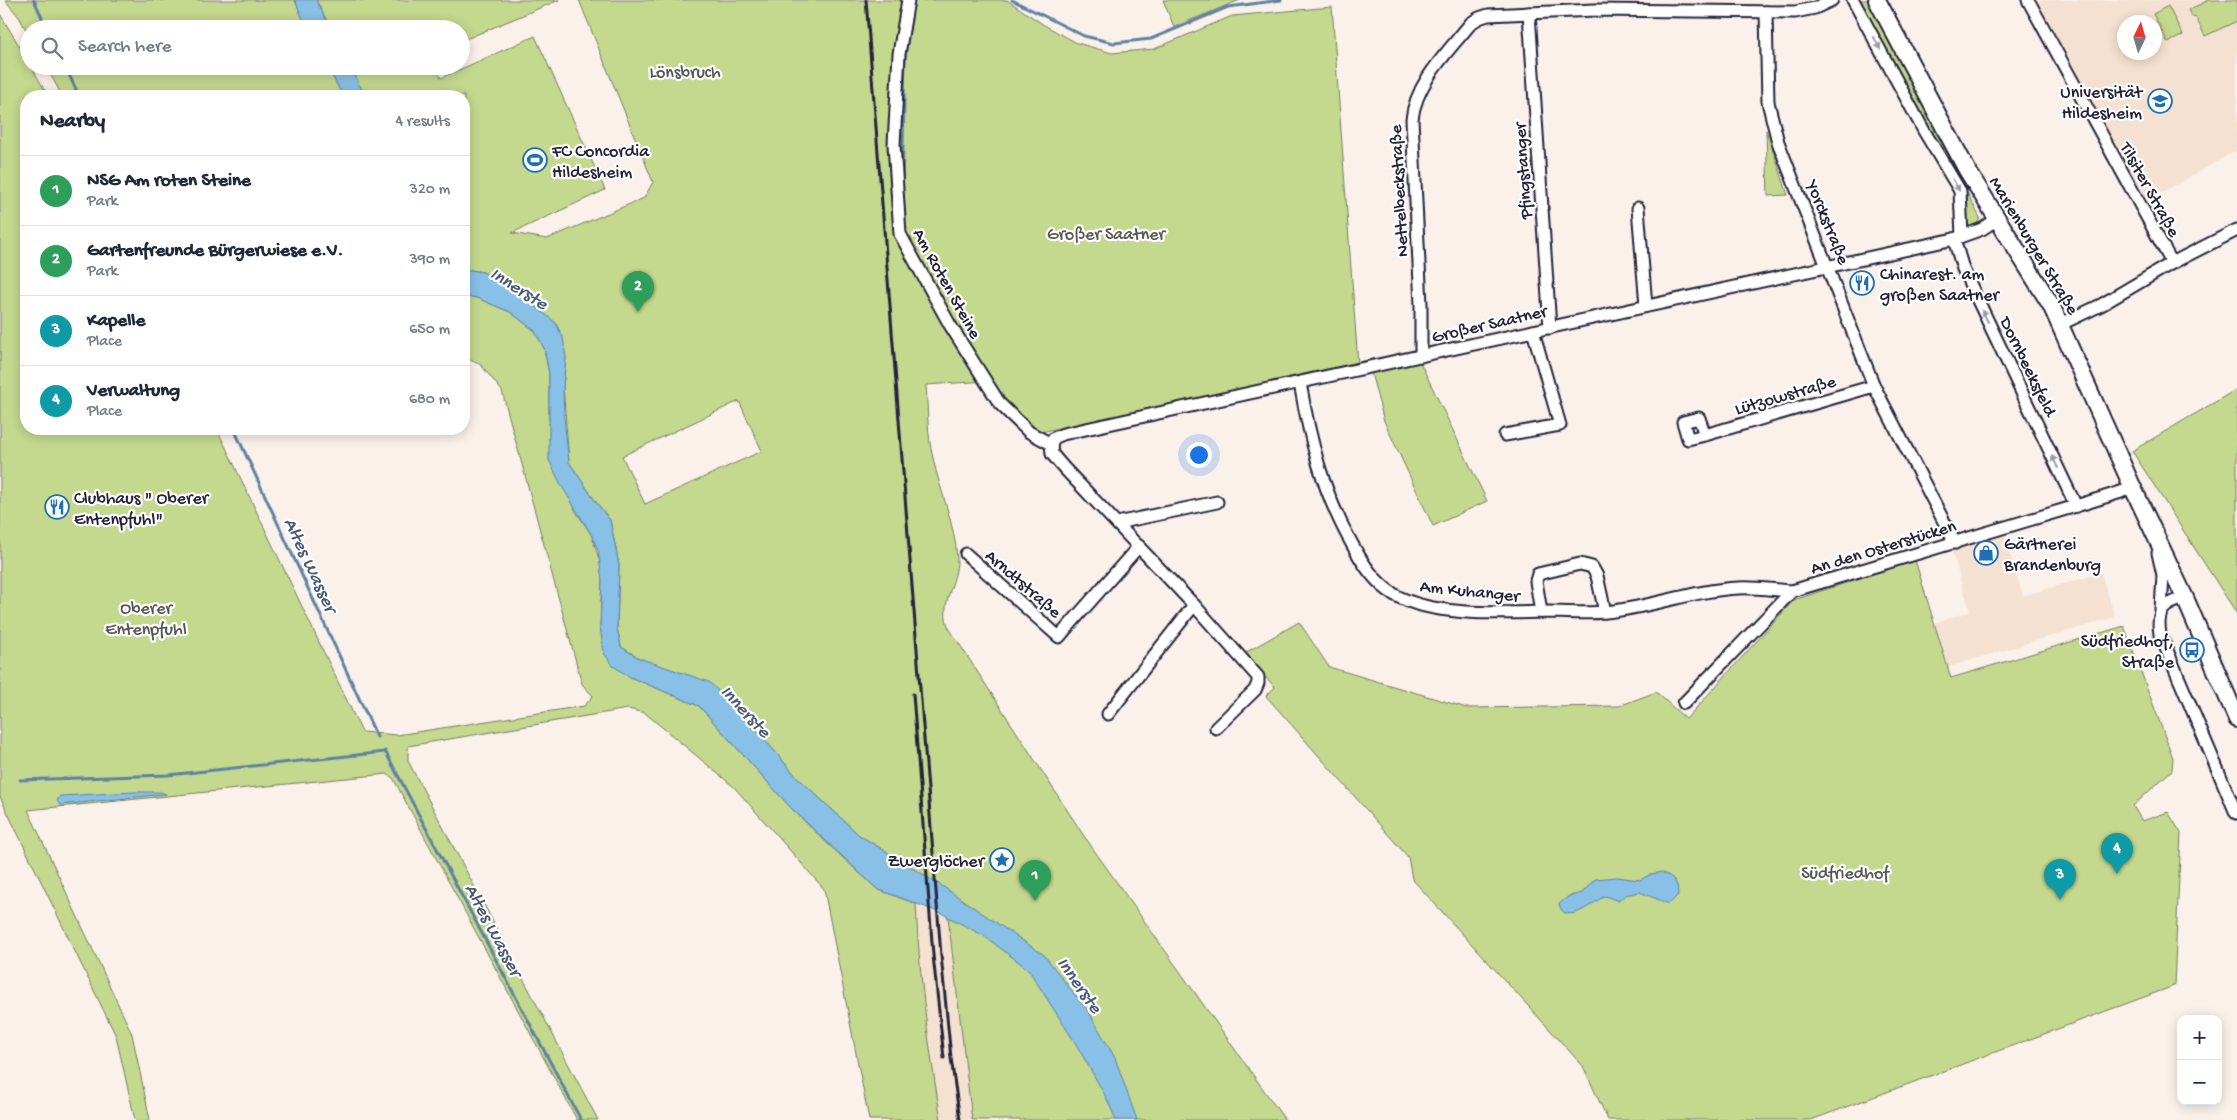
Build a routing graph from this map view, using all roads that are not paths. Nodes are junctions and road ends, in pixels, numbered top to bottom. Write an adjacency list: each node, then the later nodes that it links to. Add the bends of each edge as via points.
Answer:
1 (908, 0): 24 (street, Am Roten Steine, via 899,54 894,144 900,234 950,325 1000,404 1028,432)
2 (1832, 0): 7 (street, via 1795,12)
3 (1854, 0): 12 (street, one-way to 12, via 1960,191)
4 (1877, 0): 10 (main road, Marienburger Straße)
5 (2028, 0): 13 (street, Tilsiter Straße)
6 (1594, 5): 7 (street); 8 (street)
7 (1766, 12): 14 (street, Yorckstraße, via 1768,102 1778,142)
8 (1528, 13): 17 (street, Pfingstanger); 19 (street, Nettelbeckstraße, via 1488,15 1470,23 1422,86 1413,108)
9 (1638, 208): 15 (street)
10 (1996, 220): 12 (street, Großer Saatner); 16 (main road, Marienburger Straße, via 2038,283)
11 (2237, 230): 13 (street)
12 (1958, 238): 14 (street, Großer Saatner); 27 (street, Dornbeeksfeld, one-way to 12, via 1963,269)
13 (2172, 263): 16 (street, via 2101,305)
14 (1828, 267): 15 (street, Großer Saatner); 21 (street, Yorckstraße)
15 (1646, 306): 17 (street, Großer Saatner)
16 (2060, 324): 25 (main road, Marienburger Straße)
17 (1550, 328): 18 (street, Großer Saatner)
18 (1533, 331): 19 (street, Großer Saatner); 22 (street, via 1560,425)
19 (1421, 356): 20 (street, Großer Saatner)
20 (1300, 383): 24 (street, Großer Saatner, via 1063,434); 37 (street, Am Kuhanger, via 1312,448 1323,483 1341,526 1365,567 1378,582 1413,603 1498,614)
21 (1874, 386): 23 (street, Lützowstraße); 30 (street, Yorckstraße)
22 (1505, 435)
23 (1705, 435)
24 (1050, 444): 28 (street, via 1052,454)
25 (2132, 486): 27 (street, An den Osterstücken); 29 (main road, Marienburger Straße)
26 (1217, 502): 28 (street)
27 (2076, 506): 30 (street, An den Osterstücken)
28 (1117, 523): 31 (street)
29 (2158, 540): 34 (main road, Marienburger Straße); 36 (street, via 2158,559 2163,576)
30 (1955, 543): 33 (street, An den Osterstücken)
31 (1139, 546): 32 (street, Arndtstraße, via 1060,637); 35 (street)
32 (966, 554)
33 (1792, 591): 38 (street, Am Kuhanger, via 1739,588); 39 (street, An den Osterstücken)
34 (2185, 598): 36 (street, via 2171,602); 41 (main road, Marienburger Straße)
35 (1194, 605): 40 (street); 42 (street, via 1258,677 1255,690)
36 (2161, 610): 43 (street, via 2161,637)
37 (1541, 612): 38 (street, Am Kuhanger); 38 (street, Am Kuhanger, via 1536,581 1538,574 1580,564 1592,567 1597,576)
38 (1605, 612)
39 (1684, 703)
40 (1108, 714)
41 (2237, 719)
42 (1216, 728)
43 (2236, 813)

